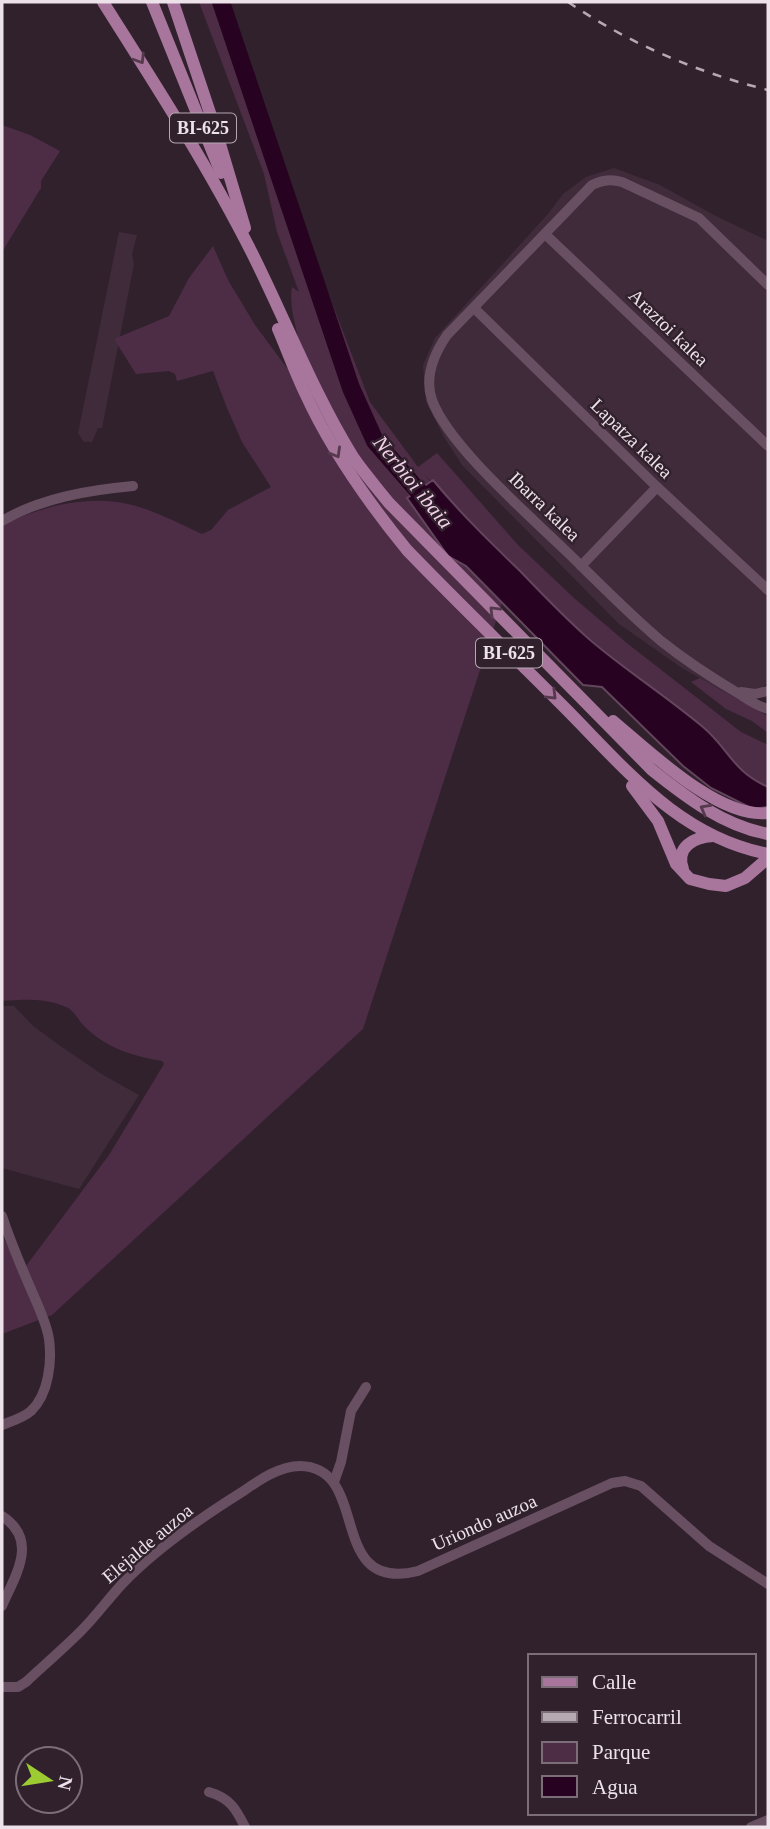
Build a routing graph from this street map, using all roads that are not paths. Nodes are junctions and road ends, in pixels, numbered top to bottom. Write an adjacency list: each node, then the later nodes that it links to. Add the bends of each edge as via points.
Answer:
1 (103, 2): 5 (main road, one-way to 5, via 194,146)
2 (152, 2): 5 (main road, BI-625)
3 (173, 2): 5 (main road)
4 (545, 233): 6 (street, Ibarra kalea, via 592,185 617,181 699,218); 7 (street, Ibarra kalea); 8 (street, Araztoi kalea)
5 (253, 255): 16 (main road, BI-625, one-way to 5, via 422,539 355,459 315,388); 18 (main road, BI-625, one-way to 18, via 304,392 365,497 407,550)
6 (768, 285)
7 (474, 308): 10 (street, Lapatza kalea); 12 (street, Ibarra kalea, via 437,349 429,380 431,398 448,429 469,453)
8 (768, 446)
9 (133, 486): 11 (street, via 92,490 20,510)
10 (657, 487): 12 (street); 13 (street, Lapatza kalea)
11 (2, 521)
12 (581, 566): 14 (street, Ibarra kalea, via 661,641)
13 (768, 590)
14 (733, 690): 15 (street, Ibarra kalea); 17 (street, Ibarra kalea)
15 (768, 691)
16 (578, 693): 19 (main road, via 696,788 733,808 756,815); 20 (main road, BI-625, one-way to 16, via 723,818 680,792 622,741)
17 (768, 709)
18 (608, 755): 21 (main road, BI-625, via 660,801); 23 (main road, via 658,821)
19 (768, 813)
20 (768, 834)
21 (714, 836): 22 (main road, BI-625); 23 (main road, via 687,843 681,863)
22 (768, 856): 23 (main road, via 745,878 726,886)
23 (686, 876)
24 (2, 1216): 26 (street, via 43,1320 50,1359 40,1399 32,1410)
25 (366, 1387): 27 (street, via 351,1411)
26 (2, 1425)
27 (334, 1482): 29 (street, Uriondo auzoa, via 357,1548 369,1564 385,1573 418,1571 625,1481 641,1486 709,1546); 31 (street, Elejalde auzoa, via 319,1470 296,1466 262,1479 203,1518 125,1581 80,1632 26,1682)
28 (2, 1516): 30 (street, via 13,1523 23,1544)
29 (768, 1584)
30 (2, 1606)
31 (2, 1687)
32 (209, 1792): 34 (street, via 226,1798)
33 (768, 1819): 35 (street)
34 (245, 1827)
35 (751, 1827)

